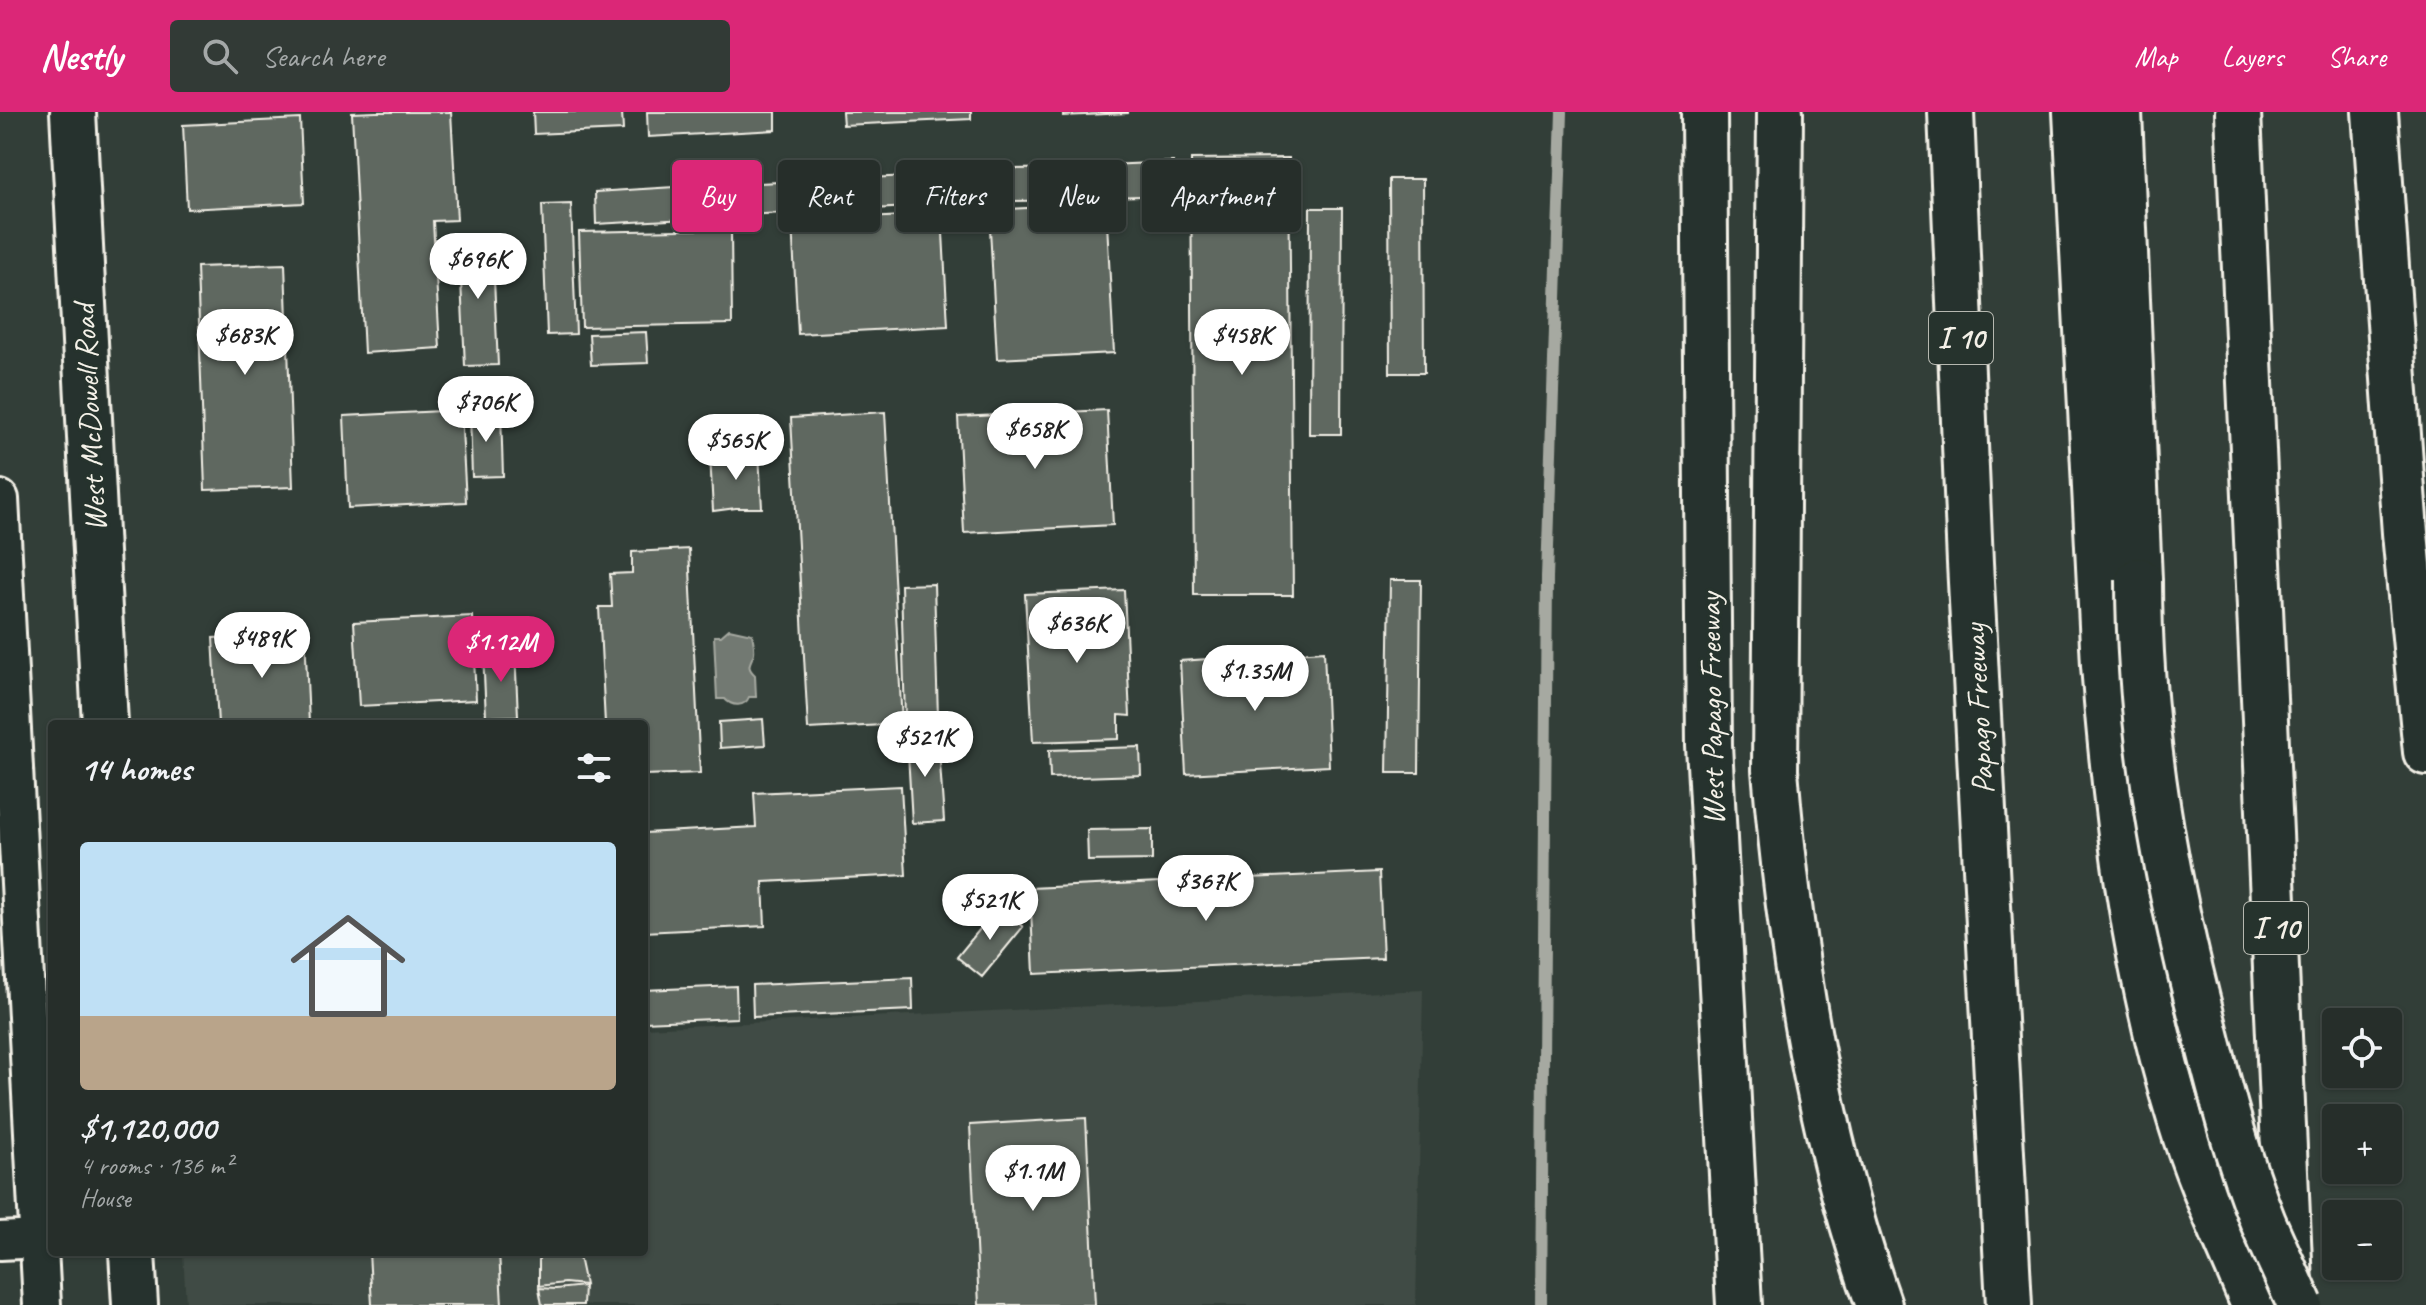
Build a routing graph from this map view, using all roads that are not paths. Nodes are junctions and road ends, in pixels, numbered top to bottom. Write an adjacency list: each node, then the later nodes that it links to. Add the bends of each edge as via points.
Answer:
1 (73, 112): 12 (main road, West McDowell Road)
2 (1704, 112): 20 (main road, West Papago Freeway, via 1709,745)
3 (1780, 112): 21 (main road, via 1775,770 1783,869 1821,1098 1858,1245)
4 (1951, 112): 10 (main road, Papago Freeway / I 10)
5 (2076, 112): 11 (main road)
6 (2119, 112): 11 (main road)
7 (2238, 112): 25 (main road, I 10)
8 (2375, 112): 14 (main road)
9 (0, 499): 13 (street)
10 (1970, 563): 22 (main road); 23 (main road, Papago Freeway / I 10)
11 (2120, 582): 24 (main road, via 2109,737 2128,889 2180,1120); 26 (main road, bridge, via 2139,631 2151,777 2192,980 2257,1204)
12 (105, 720)
13 (6, 736): 15 (street)
14 (2426, 752)
15 (39, 1239): 16 (street); 18 (street)
16 (0, 1241)
17 (132, 1256): 19 (main road)
18 (42, 1305)
19 (135, 1305)
20 (1739, 1305)
21 (1879, 1305)
22 (1981, 1305)
23 (2009, 1305)
24 (2254, 1305)
25 (2291, 1305)
26 (2300, 1305)

